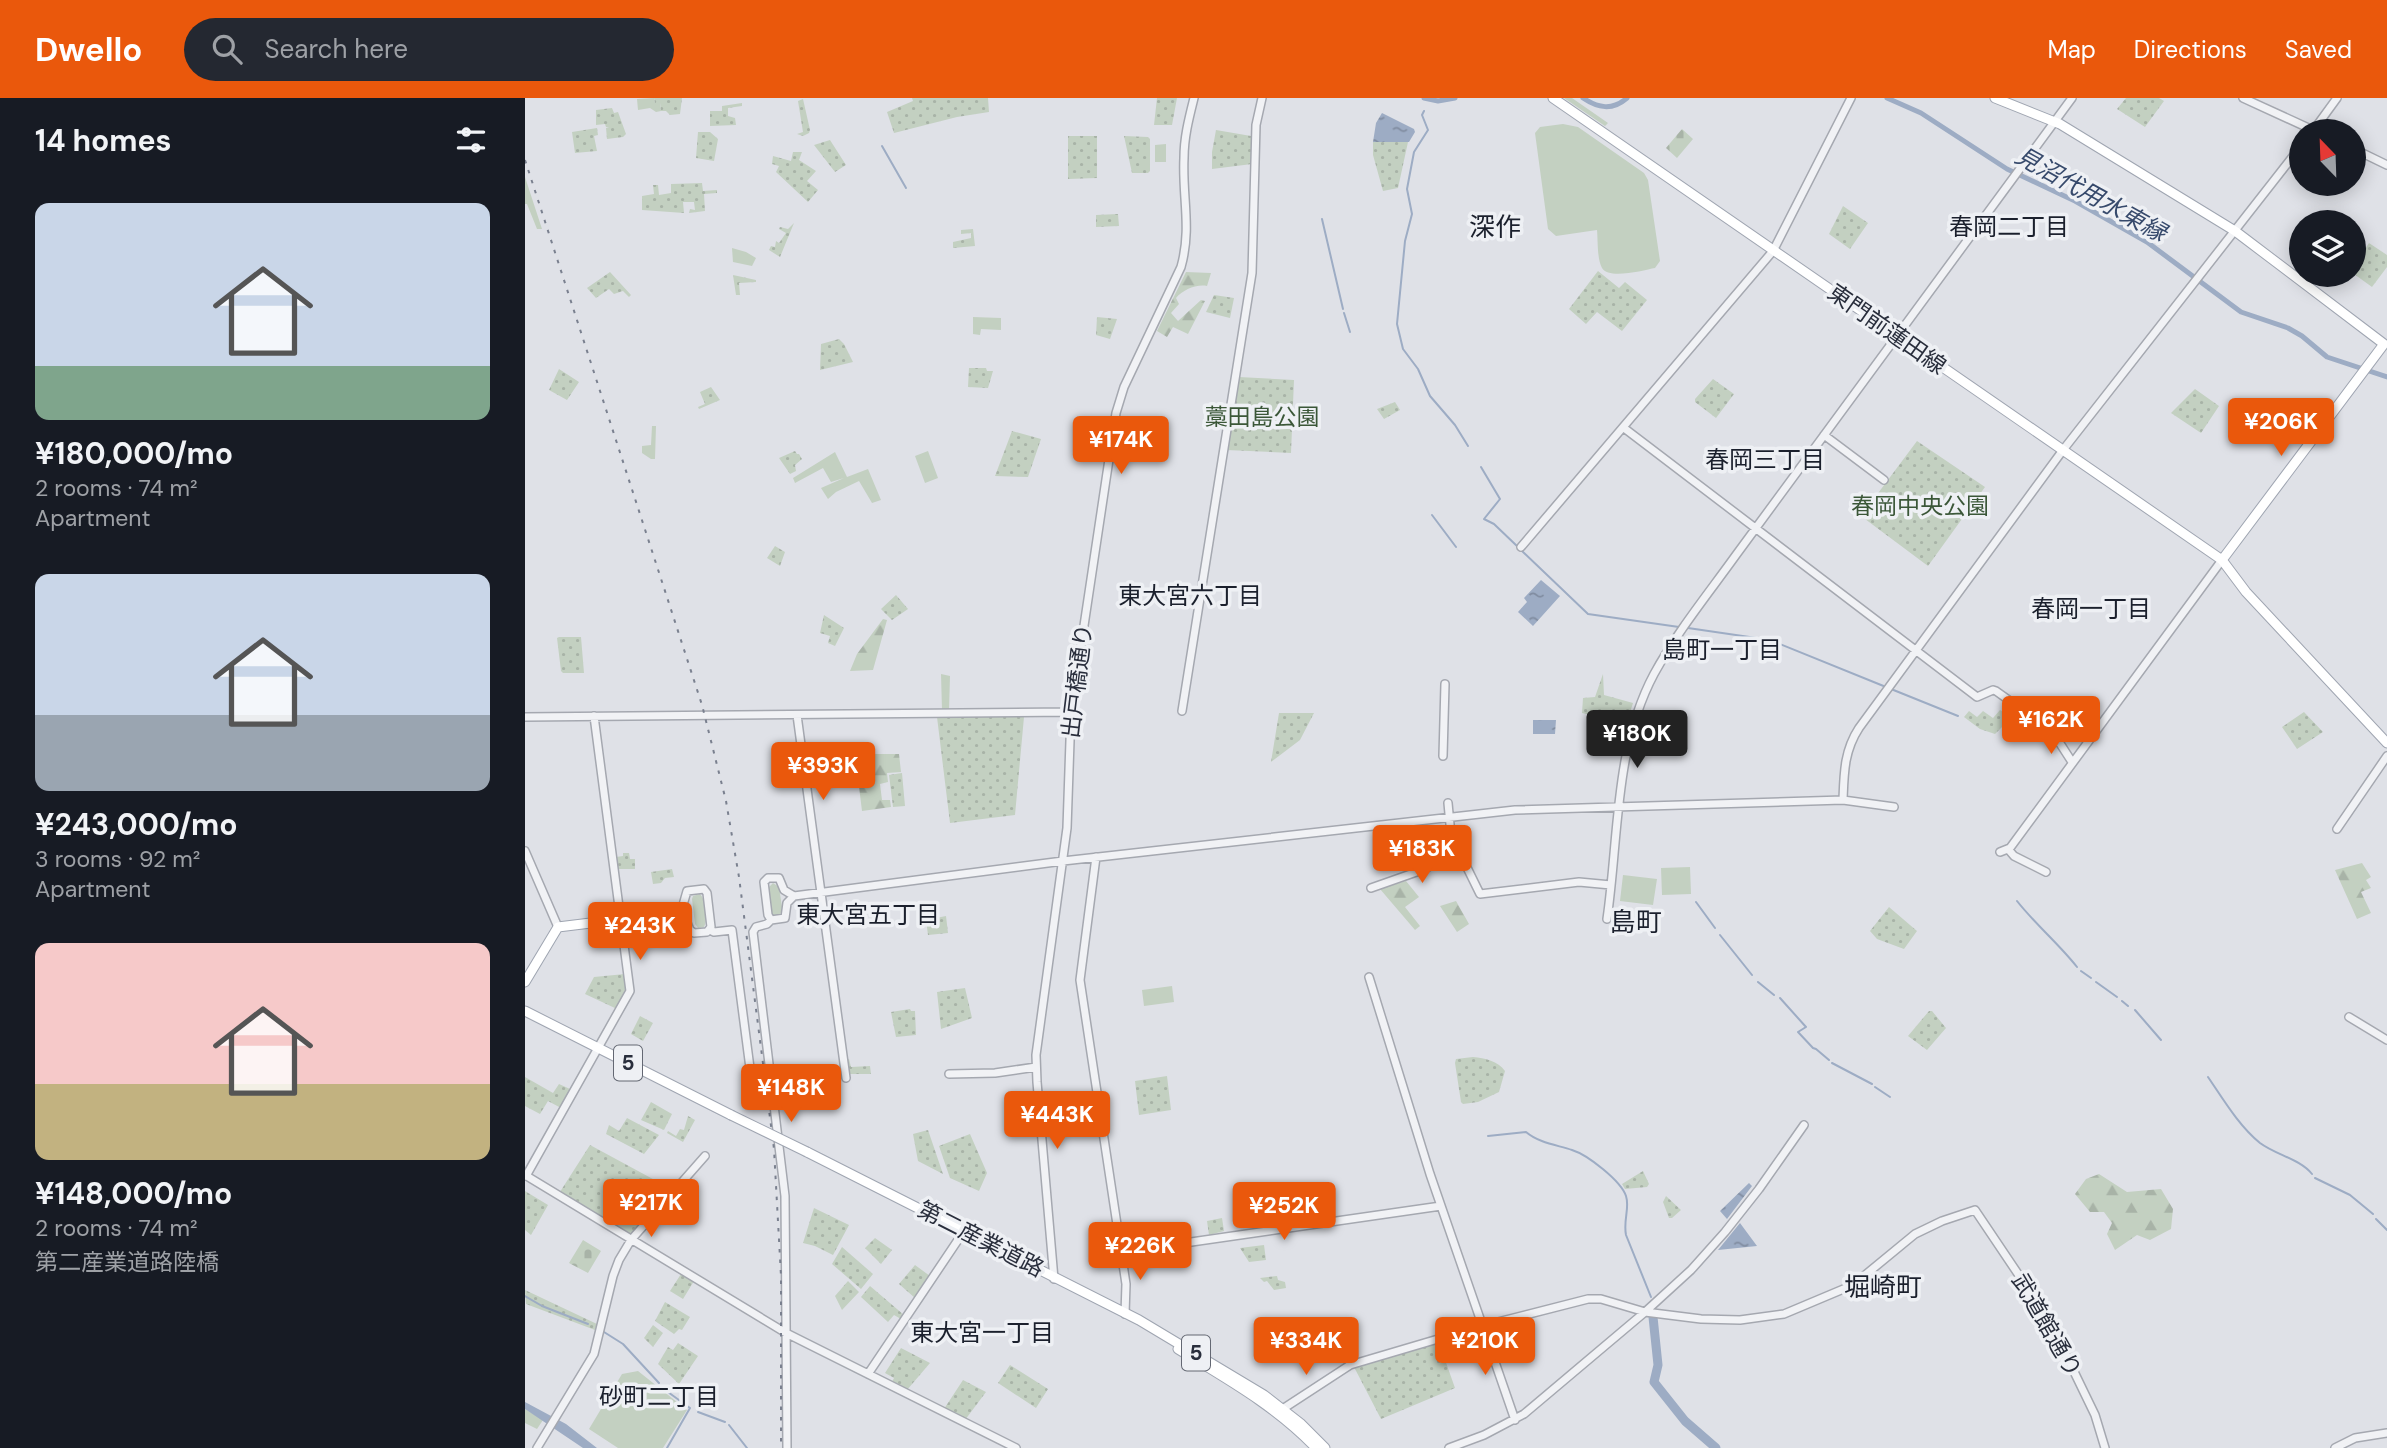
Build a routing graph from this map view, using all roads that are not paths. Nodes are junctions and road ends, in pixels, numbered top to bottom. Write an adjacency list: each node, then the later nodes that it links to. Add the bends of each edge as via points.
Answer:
1 (1194, 98): 28 (street, 出戸橋通り, via 1184,159 1186,247 1181,267 1123,387 1116,413)
2 (1262, 98): 29 (street, via 1256,125 1252,273)
3 (1553, 98): 16 (main road, 東門前蓮田線)
4 (1851, 98): 16 (street)
5 (1995, 98): 11 (main road)
6 (2071, 98): 11 (street)
7 (2243, 98): 10 (street)
8 (2337, 98): 9 (street)
9 (2322, 119)
10 (2289, 120)
11 (2054, 121): 15 (main road); 17 (street)
12 (2366, 155): 14 (street)
13 (2289, 161): 15 (street)
14 (2387, 165)
15 (2235, 231): 18 (main road); 21 (street)
16 (1773, 251): 17 (main road, 東門前蓮田線); 19 (street)
17 (1897, 336): 20 (street); 21 (main road, 東門前蓮田線)
18 (2386, 342): 25 (main road)
19 (1624, 428): 23 (street); 24 (street)
20 (1824, 435): 22 (street); 23 (street)
21 (2063, 450): 25 (main road, 東門前蓮田線); 26 (street)
22 (1884, 480)
23 (1756, 528): 26 (street); 39 (street, via 1654,675 1633,726)
24 (1521, 547)
25 (2222, 561): 33 (main road, 東門前蓮田線); 36 (street)
26 (1917, 651): 36 (street, via 1977,698 1993,690 2022,708 2052,731); 37 (street, via 1853,737 1845,758)
27 (1445, 684): 34 (street)
28 (1071, 712): 30 (street); 46 (street, 出戸橋通り)
29 (1182, 712)
30 (797, 715): 31 (street); 51 (street)
31 (594, 716): 32 (street); 56 (street)
32 (525, 718)
33 (2387, 743)
34 (1443, 756)
35 (2387, 756): 42 (street)
36 (2072, 762): 47 (street, via 2004,850)
37 (1843, 800): 39 (street); 40 (street)
38 (1448, 803): 41 (street)
39 (1619, 807): 41 (street, via 1514,810); 48 (street)
40 (1894, 807)
41 (1449, 818): 43 (street); 45 (street)
42 (2337, 829)
43 (1457, 849): 48 (street, via 1480,894 1579,882); 50 (street, via 1425,869)
44 (525, 851): 60 (street)
45 (1096, 857): 46 (street); 78 (street, via 1080,980)
46 (1063, 861): 51 (street); 68 (street, 出戸橋通り)
47 (2046, 872)
48 (1611, 885): 57 (street)
49 (783, 888): 52 (street); 54 (street); 58 (street, via 778,877 764,882)
50 (1371, 888)
51 (821, 893): 52 (street); 71 (street)
52 (794, 896): 54 (street)
53 (686, 901): 55 (street); 59 (street); 61 (street, via 690,890 706,890)
54 (786, 910): 58 (street, via 785,918)
55 (672, 913): 56 (main road); 59 (street)
56 (621, 919): 60 (main road); 67 (street, via 630,991)
57 (1607, 919)
58 (771, 920): 83 (street, via 753,932 785,1196)
59 (688, 922): 61 (street, via 694,933)
60 (558, 928): 63 (main road)
61 (710, 930): 69 (street, via 732,930)
62 (1369, 977): 75 (street)
63 (525, 982)
64 (525, 1014): 67 (main road, 5)
65 (2349, 1017): 66 (street)
66 (2387, 1040)
67 (597, 1050): 74 (street); 76 (main road, 第二産業道路 / 5, bridge)
68 (1036, 1067): 70 (street); 79 (street, 出戸橋通り)
69 (750, 1068)
70 (949, 1074)
71 (846, 1078)
72 (1804, 1125): 80 (street, via 1710,1250)
73 (705, 1156): 77 (street)
74 (525, 1175): 77 (street)
75 (1441, 1206): 78 (street); 82 (street)
76 (963, 1233): 79 (main road, 第二産業道路 / 5); 84 (street)
77 (631, 1240): 83 (street); 88 (street, via 613,1276 590,1361)
78 (1122, 1252): 81 (street)
79 (1054, 1278): 81 (main road, 第二産業道路 / 5)
80 (1645, 1312): 82 (street, via 1595,1298); 86 (street); 94 (street, 武道館通り, via 1728,1320 1791,1312 1853,1285 1922,1230 1975,1210 2055,1330 2095,1415)
81 (1125, 1314): 85 (main road, 第二産業道路 / 5, via 1226,1370)
82 (1482, 1326): 85 (street, via 1350,1365); 86 (street)
83 (786, 1333): 84 (street); 89 (street)
84 (868, 1374): 90 (street)
85 (1280, 1410): 91 (main road, 第二産業道路 / 5); 92 (main road, 第二産業道路 / 5)
86 (1515, 1420): 93 (street)
87 (2387, 1433): 95 (street, via 2355,1438)
88 (537, 1448)
89 (787, 1448)
90 (1016, 1448)
91 (1316, 1448)
92 (1325, 1448)
93 (1449, 1448)
94 (2105, 1448)
95 (2335, 1448)

